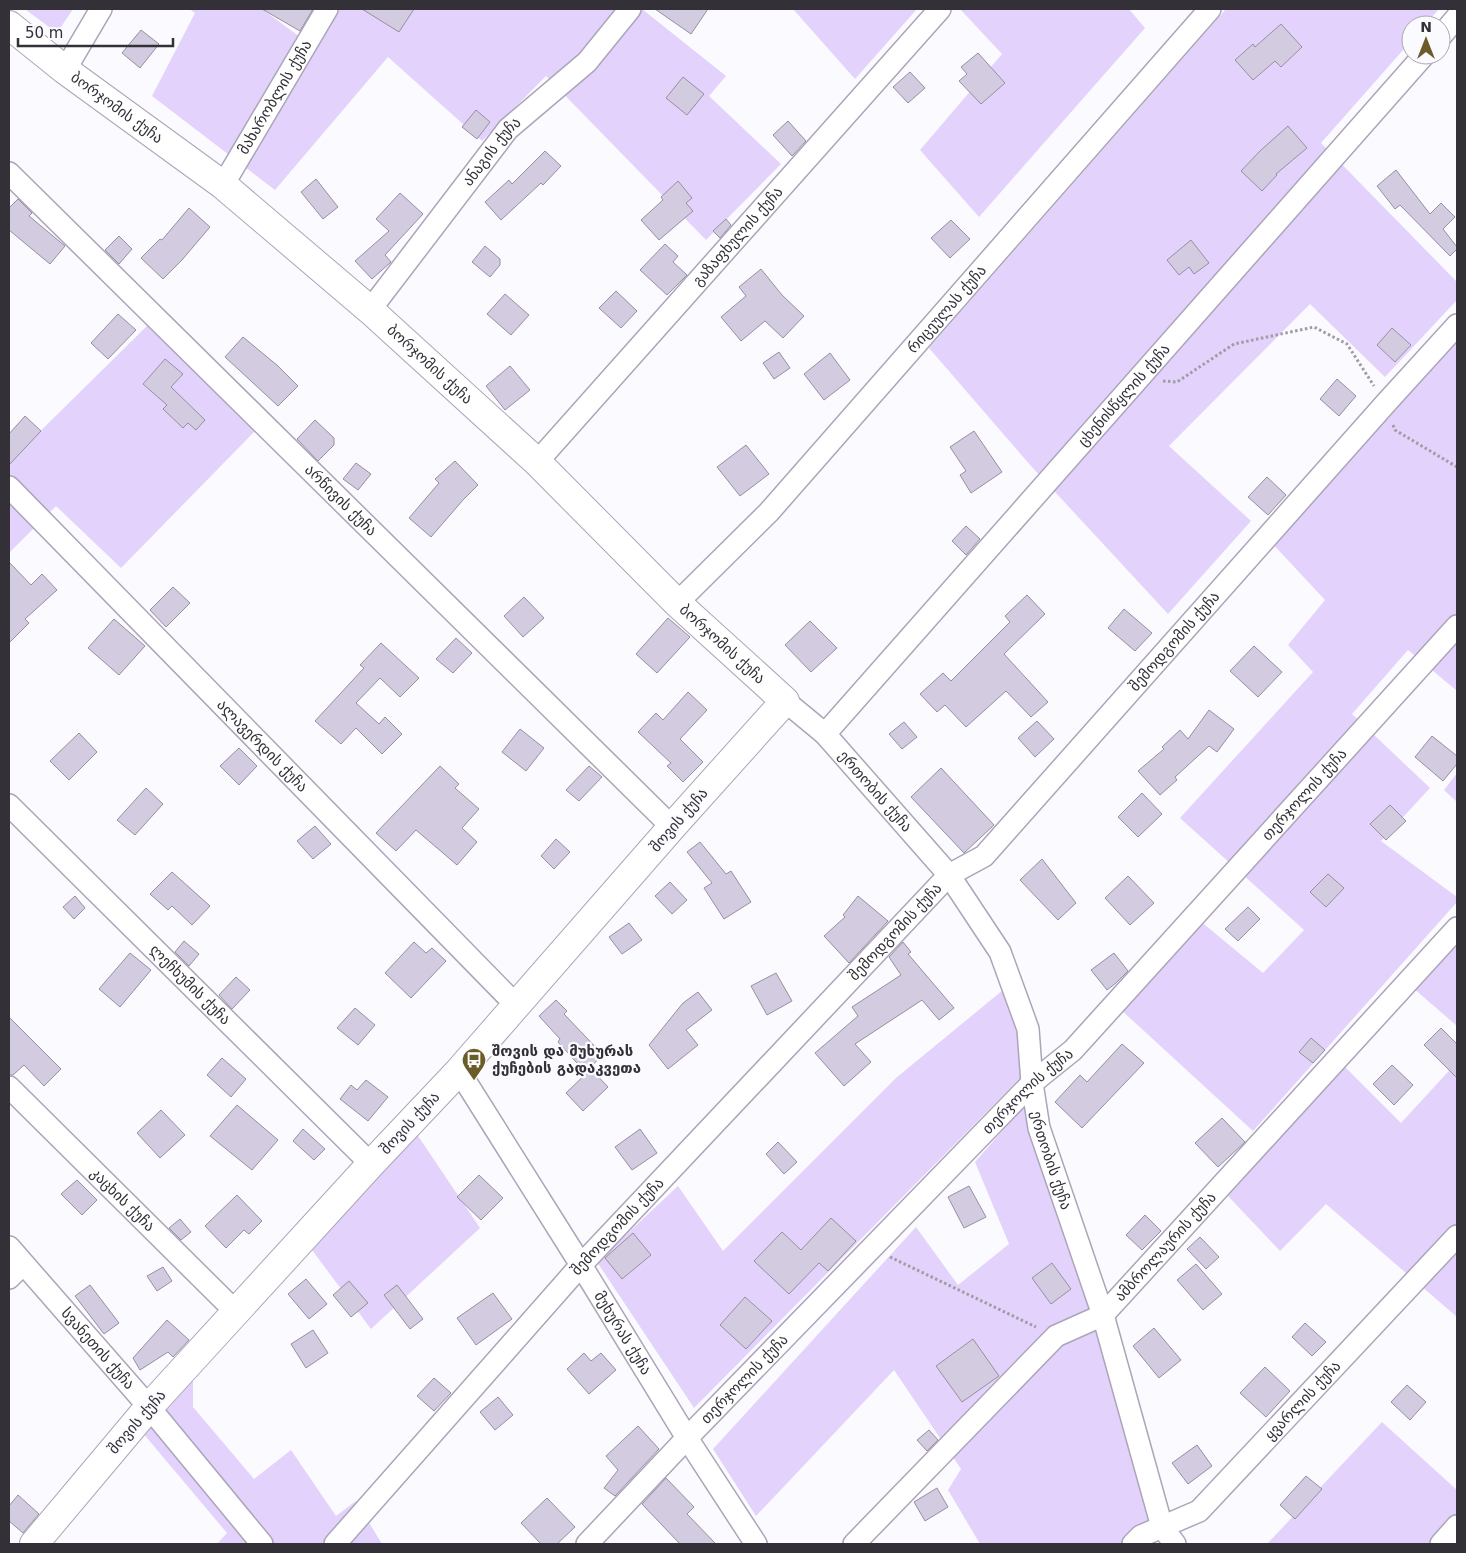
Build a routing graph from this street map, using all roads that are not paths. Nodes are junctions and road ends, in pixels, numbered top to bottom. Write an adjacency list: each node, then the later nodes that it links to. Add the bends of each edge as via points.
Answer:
1 (102, 9): 8 (street)
2 (327, 9): 10 (street, მახარობლის ქუჩა)
3 (630, 9): 11 (street, ანაგის ქუჩა, via 587,62 508,129)
4 (940, 9): 13 (street, გაზაფხულის ქუჩა)
5 (1210, 9): 15 (street, რიცეულას ქუჩა, via 769,512)
6 (9, 25): 8 (street, ბორჯომის ქუჩა)
7 (1415, 65): 18 (street, ცხენისწყლის ქუჩა)
8 (64, 70): 10 (street, ბორჯომის ქუჩა)
9 (9, 173): 20 (street, არწივის ქუჩა)
10 (223, 185): 11 (street, ბორჯომის ქუჩა)
11 (370, 310): 13 (street, ბორჯომის ქუჩა)
12 (1457, 325): 21 (street, შემოდგომის ქუჩა, via 984,856)
13 (536, 462): 15 (street, ბორჯომის ქუჩა)
14 (9, 487): 23 (street, ალავერდის ქუჩა)
15 (677, 603): 17 (street, ბორჯომის ქუჩა)
16 (1457, 626): 25 (street, თერჯოლის ქუჩა, via 1073,1050)
17 (785, 701): 18 (street, ბორჯომის ქუჩა); 20 (street, შოვის ქუჩა)
18 (825, 734): 21 (street, ერთობის ქუჩა)
19 (9, 805): 27 (street, ლეჩხუმის ქუჩა)
20 (672, 828): 23 (street, შოვის ქუჩა)
21 (948, 875): 25 (street, ერთობის ქუჩა, via 1000,952 1028,1029); 30 (street, შემოდგომის ქუჩა)
22 (1457, 928): 33 (street, ამბროლაურის ქუჩა)
23 (517, 1006): 24 (street, შოვის ქუჩა)
24 (459, 1071): 27 (street, შოვის ქუჩა); 30 (street, მუხურას ქუჩა)
25 (1032, 1083): 33 (street, ერთობის ქუჩა, via 1039,1128); 35 (street, თერჯოლის ქუჩა)
26 (9, 1087): 32 (street, კაცხის ქუჩა)
27 (370, 1164): 32 (street, შოვის ქუჩა)
28 (1457, 1236): 37 (street, ყვარლის ქუჩა, via 1199,1511)
29 (9, 1247): 31 (street, სვანეთის ქუჩა)
30 (581, 1265): 35 (street, მუხურას ქუჩა); 40 (street, შემოდგომის ქუჩა)
31 (16, 1271): 34 (street, სვანეთის ქუჩა)
32 (236, 1312): 34 (street, შოვის ქუჩა)
33 (1103, 1315): 37 (street, ერთობის ქუჩა); 43 (street, ამბროლაურის ქუჩა, via 1056,1336)
34 (150, 1407): 38 (street, შოვის ქუჩა); 39 (street, სვანეთის ქუჩა)
35 (687, 1438): 41 (street, თერჯოლის ქუჩა); 42 (street, მუხურას ქუჩა)
36 (1457, 1526): 46 (street)
37 (1162, 1527): 44 (street, ყვარლის ქუჩა, via 1140,1536); 45 (street, ერთობის ქუჩა)
38 (34, 1544)
39 (262, 1544)
40 (334, 1544)
41 (587, 1544)
42 (756, 1544)
43 (854, 1544)
44 (1132, 1544)
45 (1175, 1544)
46 (1442, 1544)

